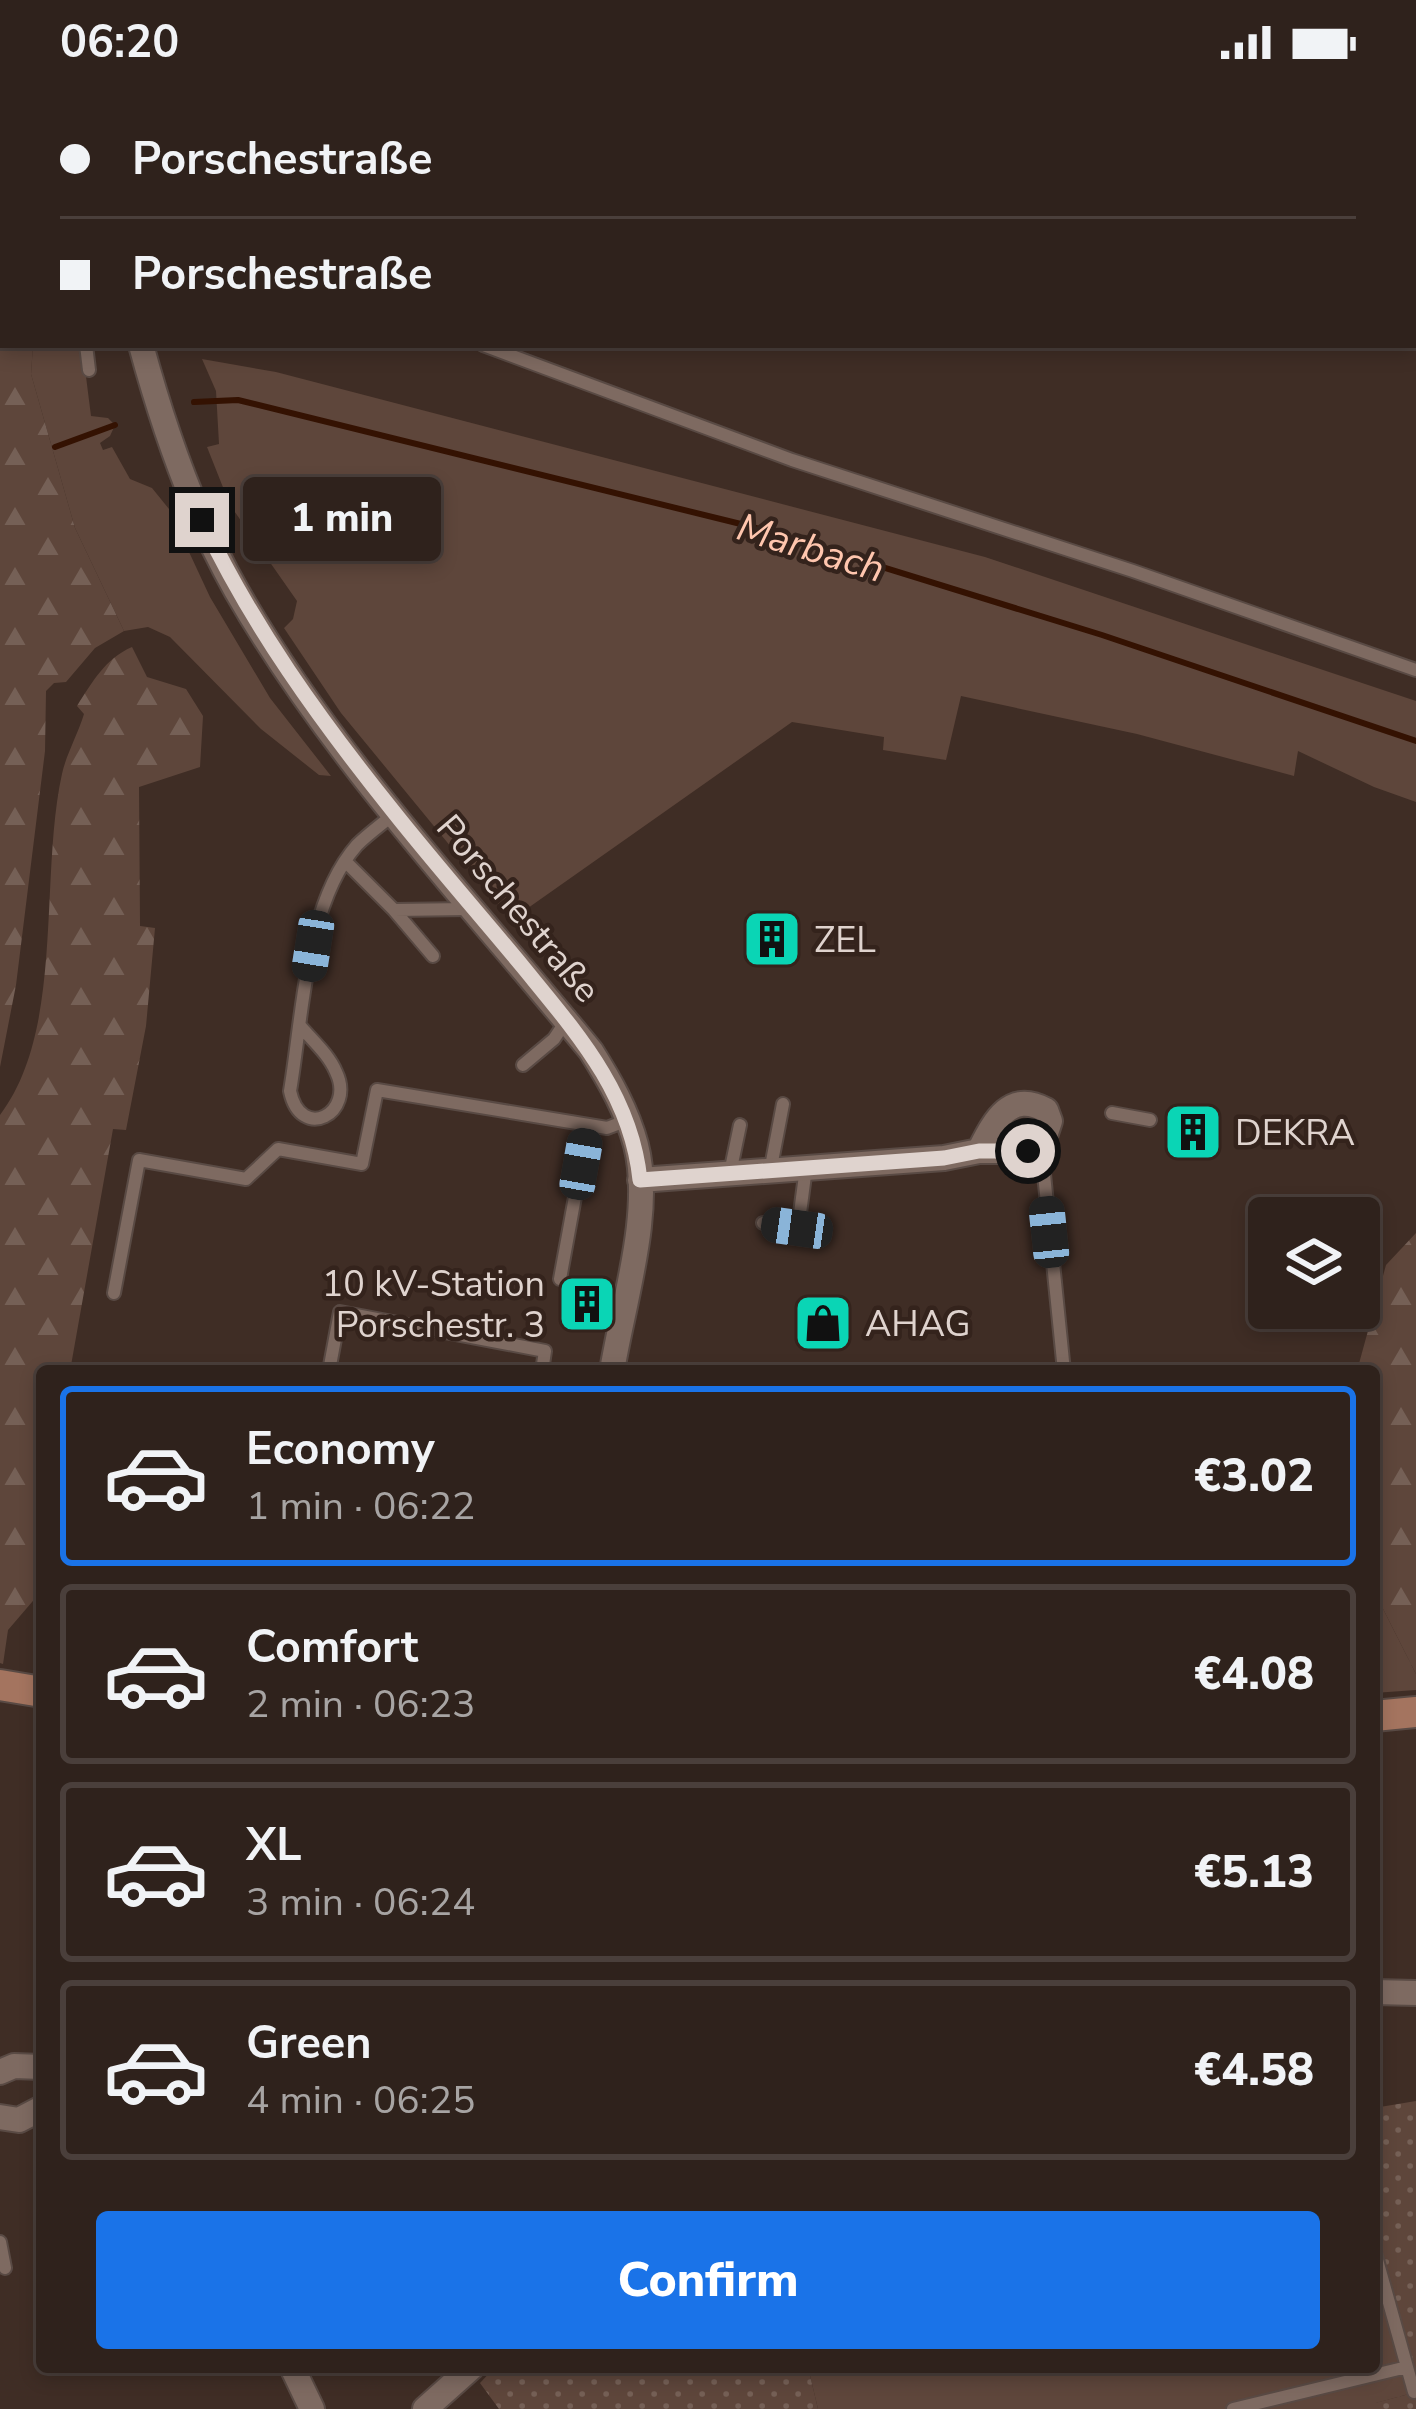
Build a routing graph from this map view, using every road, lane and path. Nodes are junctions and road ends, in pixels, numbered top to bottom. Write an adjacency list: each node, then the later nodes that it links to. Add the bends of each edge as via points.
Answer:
1 (86, 348): 4 (lane)
2 (142, 348): 6 (street, Porschestraße, via 169,440 236,590 301,692)
3 (491, 348): 5 (lane, via 792,460)
4 (89, 370)
5 (1416, 670)
6 (395, 813): 7 (lane, Porschestraße); 8 (street, Porschestraße)
7 (346, 862): 9 (lane); 12 (lane, Porschestraße, via 313,946)
8 (476, 909): 9 (lane); 11 (street, Porschestraße)
9 (394, 910): 10 (lane)
10 (433, 956)
11 (566, 1021): 13 (lane); 16 (street, Porschestraße)
12 (301, 1027): 12 (lane, Porschestraße, via 290,1091 294,1109 316,1119 339,1104 338,1075)
13 (523, 1066)
14 (783, 1104): 23 (lane)
15 (1112, 1113): 17 (lane)
16 (628, 1120): 18 (lane); 25 (street, Porschestraße)
17 (1150, 1120)
18 (588, 1126): 27 (lane); 28 (lane, via 376,1090 362,1164 278,1149 247,1179 139,1160)
19 (740, 1126): 24 (lane)
20 (1037, 1149): 21 (street); 21 (street, via 1047,1135 1046,1110 1020,1103 996,1118); 32 (lane)
21 (979, 1151): 22 (street)
22 (806, 1168): 23 (street); 26 (lane, via 797,1228)
23 (770, 1172): 24 (street)
24 (730, 1174): 25 (street)
25 (640, 1180): 31 (street, Porschestraße)
26 (763, 1223)
27 (560, 1279)
28 (114, 1293)
29 (330, 1365): 30 (lane, via 340,1312 545,1351)
30 (543, 1365)
31 (613, 1365)
32 (1063, 1365)
33 (0, 1685): 34 (street)
34 (36, 1692)
35 (1416, 1712): 36 (street)
36 (1380, 1715)
37 (1380, 1992): 38 (street)
38 (1416, 1993)
39 (36, 2067): 40 (street)
40 (0, 2072)
41 (36, 2111): 42 (street, via 19,2120)
42 (0, 2117)
43 (0, 2242): 44 (lane)
44 (5, 2268)
45 (1380, 2270): 46 (lane)
46 (1407, 2367): 49 (lane); 52 (lane)
47 (295, 2373): 50 (street)
48 (465, 2373): 51 (street)
49 (1414, 2392)
50 (312, 2409)
51 (425, 2409)
52 (1233, 2409)

